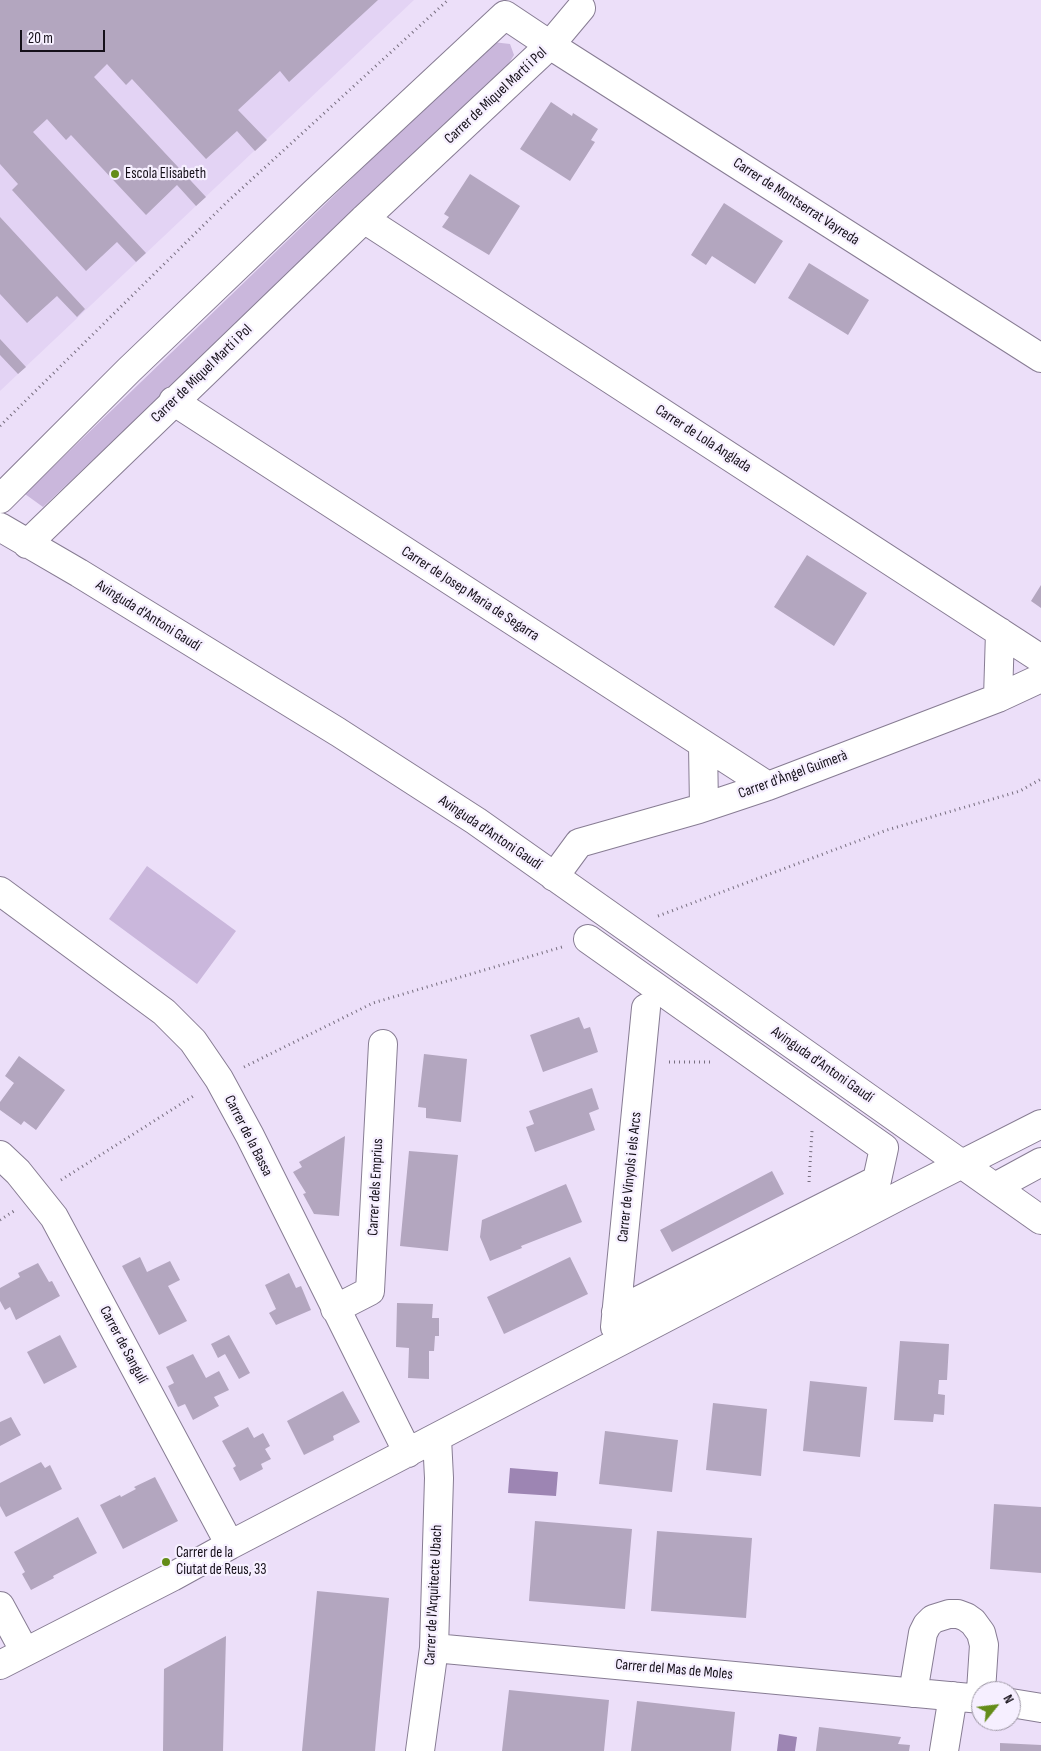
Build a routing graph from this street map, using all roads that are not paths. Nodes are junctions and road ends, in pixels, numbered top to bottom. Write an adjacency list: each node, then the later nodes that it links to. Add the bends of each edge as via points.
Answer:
1 (581, 8): 2 (street)
2 (550, 45): 3 (street, Carrer de Miquel Martí i Pol); 4 (street, Carrer de Montserrat Vayreda); 6 (street, Carrer de Miquel Martí i Pol, via 505,15 143,356)
3 (364, 219): 5 (street, Carrer de Miquel Martí i Pol); 8 (street, Carrer de Lola Anglada)
4 (1041, 358)
5 (173, 401): 7 (street, Carrer de Miquel Martí i Pol); 12 (street, Carrer de Josep Maria de Segarra)
6 (0, 499)
7 (9, 536): 15 (street, Avinguda d'Antoni Gaudí, via 79,573 338,732 476,821)
8 (1000, 632): 9 (street, Carrer de Lola Anglada); 11 (street)
9 (1041, 659)
10 (1041, 678): 11 (street, Carrer d'Àngel Guimerà)
11 (998, 698): 13 (street, Carrer d'Àngel Guimerà)
12 (703, 745): 13 (street, Carrer de Josep Maria de Segarra); 14 (street)
13 (768, 786): 14 (street, Carrer d'Àngel Guimerà)
14 (704, 807): 15 (street, Carrer d'Àngel Guimerà, via 579,844)
15 (554, 877): 23 (street, Avinguda d'Antoni Gaudí)
16 (0, 891): 26 (street, Carrer de la Bassa, via 164,1012 193,1041 219,1079 250,1136)
17 (588, 939): 27 (street, via 884,1148 877,1180)
18 (646, 1008): 27 (street, Carrer de Vinyols i els Arcs)
19 (383, 1044): 26 (street, Carrer dels Emprius, via 370,1290)
20 (1041, 1124): 23 (street)
21 (0, 1154): 31 (street, Carrer de Sangulí, via 54,1216)
22 (1041, 1162): 24 (street)
23 (963, 1164): 24 (street, Avinguda d'Antoni Gaudí); 28 (street)
24 (995, 1187): 25 (street, Avinguda d'Antoni Gaudí)
25 (1041, 1220)
26 (335, 1309): 30 (street, Carrer de la Bassa)
27 (616, 1312): 28 (street, Carrer de Vinyols i els Arcs)
28 (613, 1346): 29 (street)
29 (437, 1438): 30 (street); 33 (street, Carrer de l'Arquitecte Ubach, via 439,1478)
30 (408, 1453): 31 (street)
31 (230, 1545): 34 (street)
32 (0, 1606): 34 (street)
33 (434, 1648): 37 (street, Carrer del Mas de Moles); 42 (street, Carrer de l'Arquitecte Ubach)
34 (25, 1652): 35 (street)
35 (0, 1665)
36 (982, 1681): 37 (street, via 984,1645 981,1632 966,1617 949,1614 934,1619 923,1633)
37 (913, 1693): 38 (street, Carrer del Mas de Moles)
38 (952, 1696): 39 (street, Carrer del Mas de Moles); 43 (street)
39 (971, 1697)
40 (1021, 1705): 41 (street)
41 (1041, 1708)
42 (420, 1751)
43 (944, 1751)

